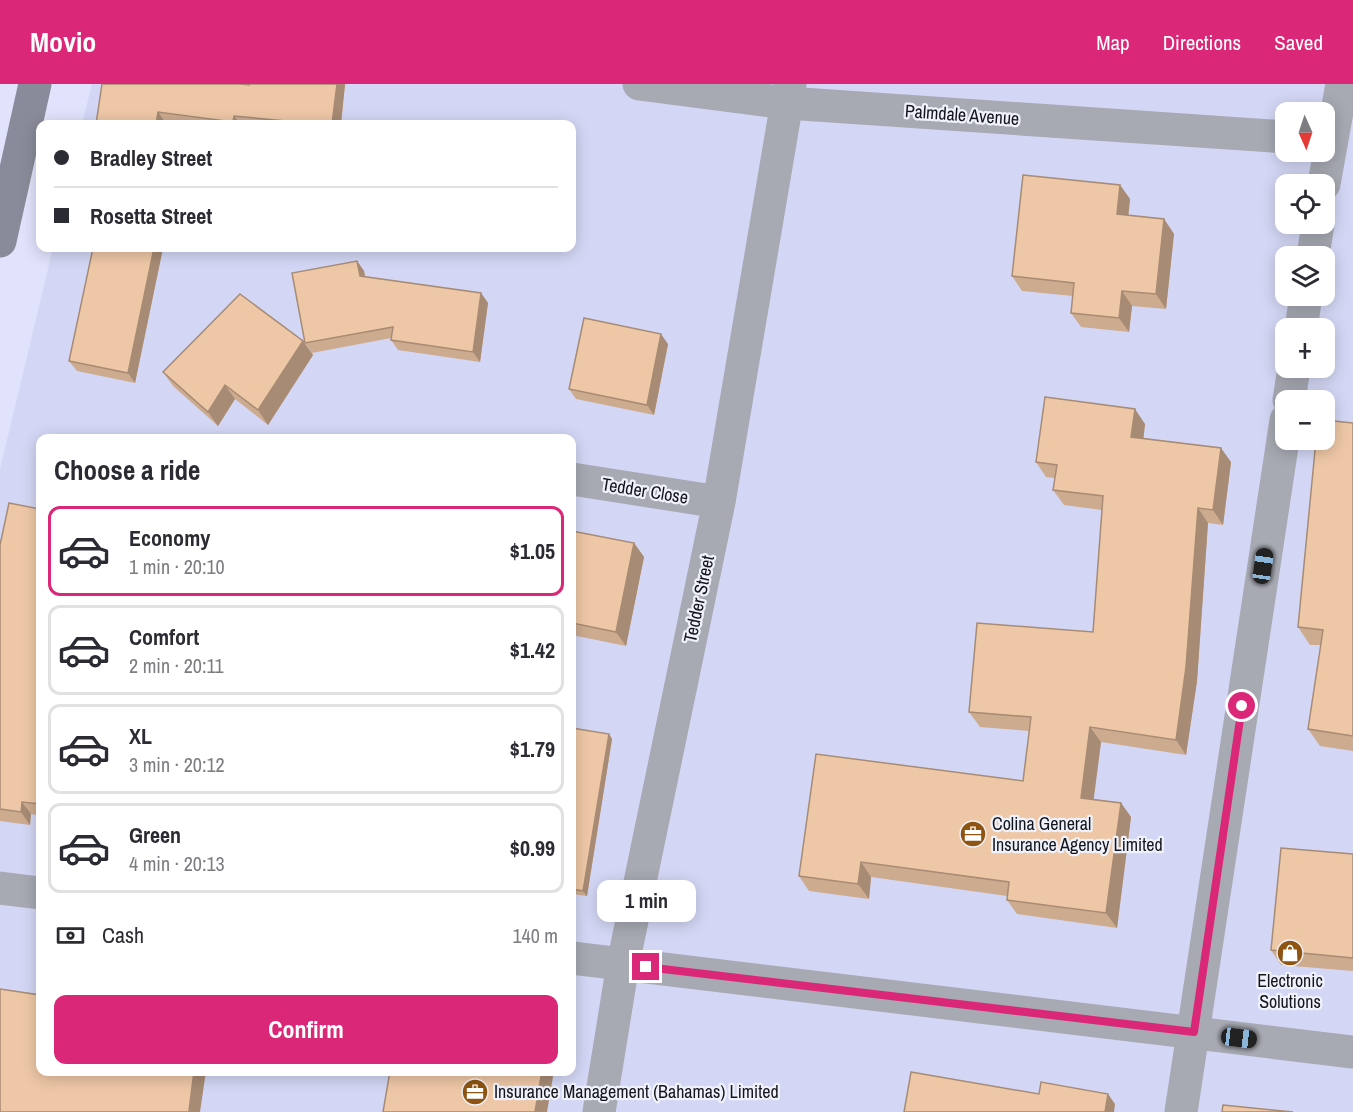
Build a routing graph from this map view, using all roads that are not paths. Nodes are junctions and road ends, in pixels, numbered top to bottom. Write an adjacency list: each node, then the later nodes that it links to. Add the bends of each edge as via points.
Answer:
1 (35, 84): 8 (main road)
2 (639, 84): 4 (street, Palmdale Avenue)
3 (1342, 84): 6 (street)
4 (789, 93): 5 (street, Palmdale Avenue); 11 (street, Tedder Street)
5 (1275, 136)
6 (1336, 141): 7 (street)
7 (1327, 174)
8 (0, 241)
9 (1281, 450): 16 (street)
10 (576, 480): 11 (street, Tedder Close)
11 (719, 502): 15 (street, Tedder Street)
12 (0, 888): 13 (street)
13 (36, 892)
14 (576, 958): 15 (street)
15 (623, 964): 16 (street); 18 (street, Tedder Street)
16 (1194, 1032): 17 (street); 19 (street)
17 (1353, 1052)
18 (599, 1112)
19 (1181, 1112)

